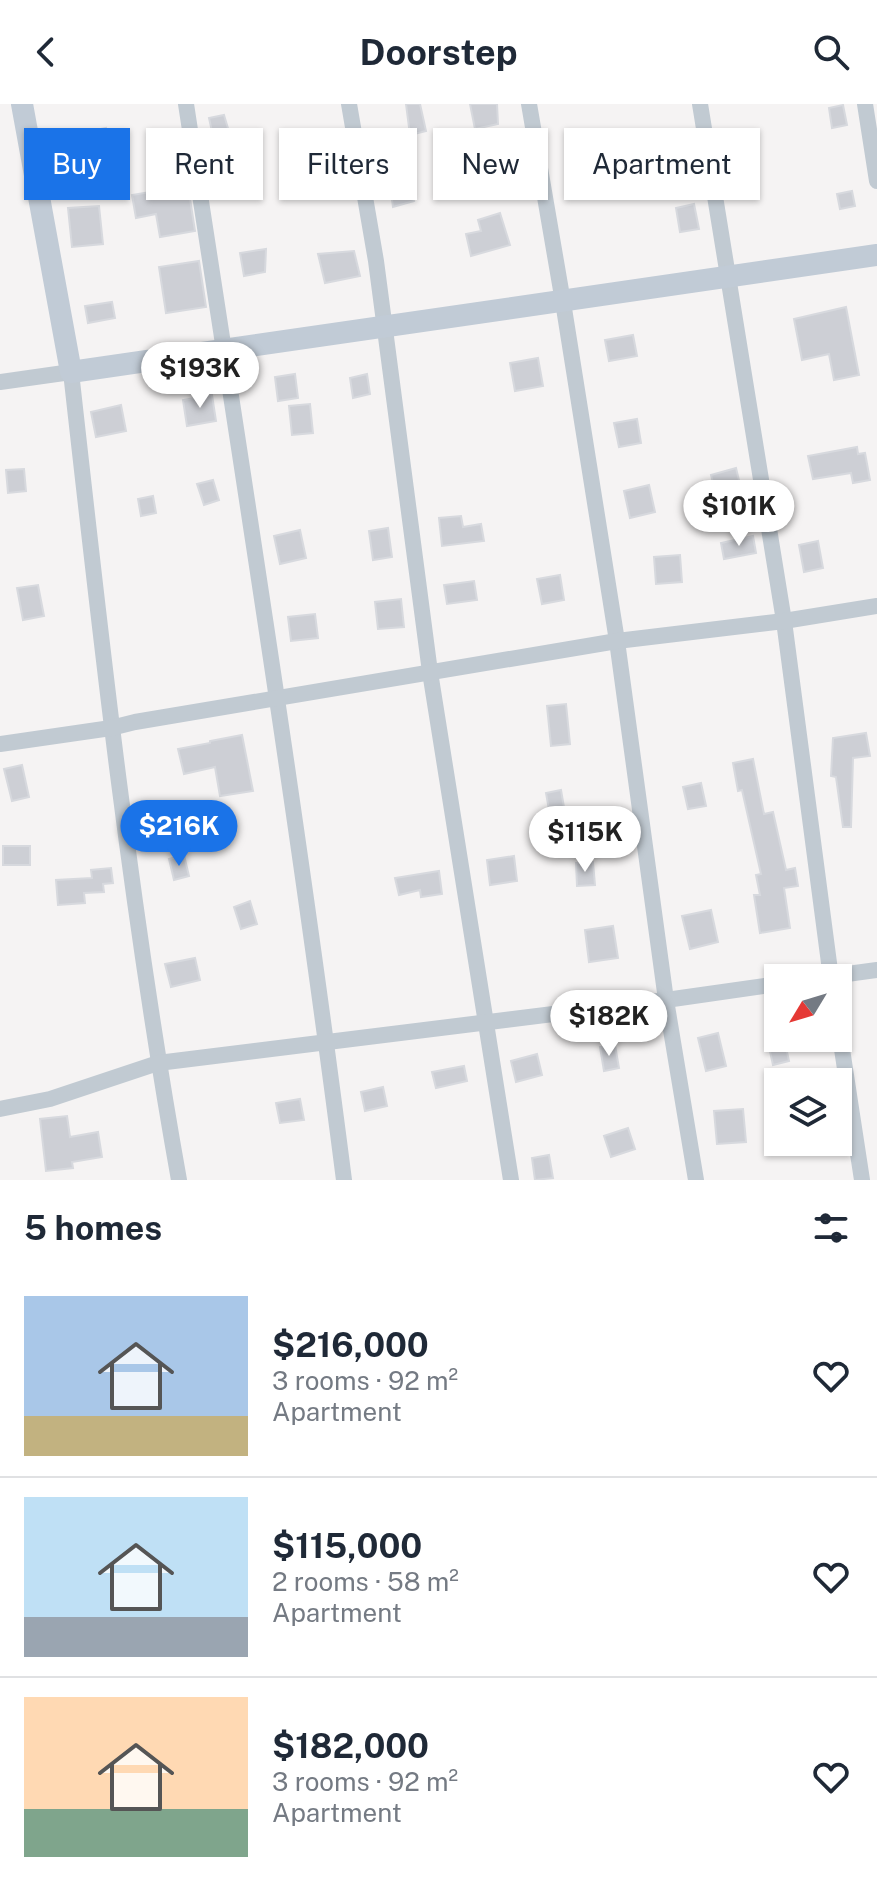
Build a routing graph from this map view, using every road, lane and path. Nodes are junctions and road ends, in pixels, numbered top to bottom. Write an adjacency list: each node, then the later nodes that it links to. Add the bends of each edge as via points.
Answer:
1 (22, 104): 13 (street)
2 (186, 104): 12 (street)
3 (349, 104): 11 (street)
4 (529, 104): 10 (street)
5 (700, 104): 9 (street)
6 (865, 104): 7 (street)
7 (877, 181)
8 (877, 255): 9 (street)
9 (728, 275): 10 (street); 16 (street)
10 (563, 302): 11 (street); 17 (street)
11 (385, 326): 12 (street); 18 (street)
12 (224, 350): 13 (street); 19 (street)
13 (71, 372): 14 (street); 20 (street)
14 (0, 382)
15 (877, 606): 16 (street)
16 (784, 621): 17 (street); 22 (street)
17 (617, 641): 18 (street); 26 (street)
18 (430, 672): 19 (street); 27 (street)
19 (276, 698): 20 (street); 28 (street)
20 (111, 728): 21 (street); 30 (street)
21 (0, 744)
22 (824, 964)
23 (877, 970): 24 (street)
24 (852, 973)
25 (764, 986): 26 (street)
26 (666, 1000): 27 (street); 35 (street)
27 (486, 1022): 28 (street); 34 (street)
28 (326, 1042): 30 (street); 33 (street)
29 (842, 1052): 36 (street)
30 (158, 1063): 31 (street, via 50,1099); 32 (street)
31 (0, 1109)
32 (179, 1180)
33 (344, 1180)
34 (511, 1180)
35 (696, 1180)
36 (862, 1180)

